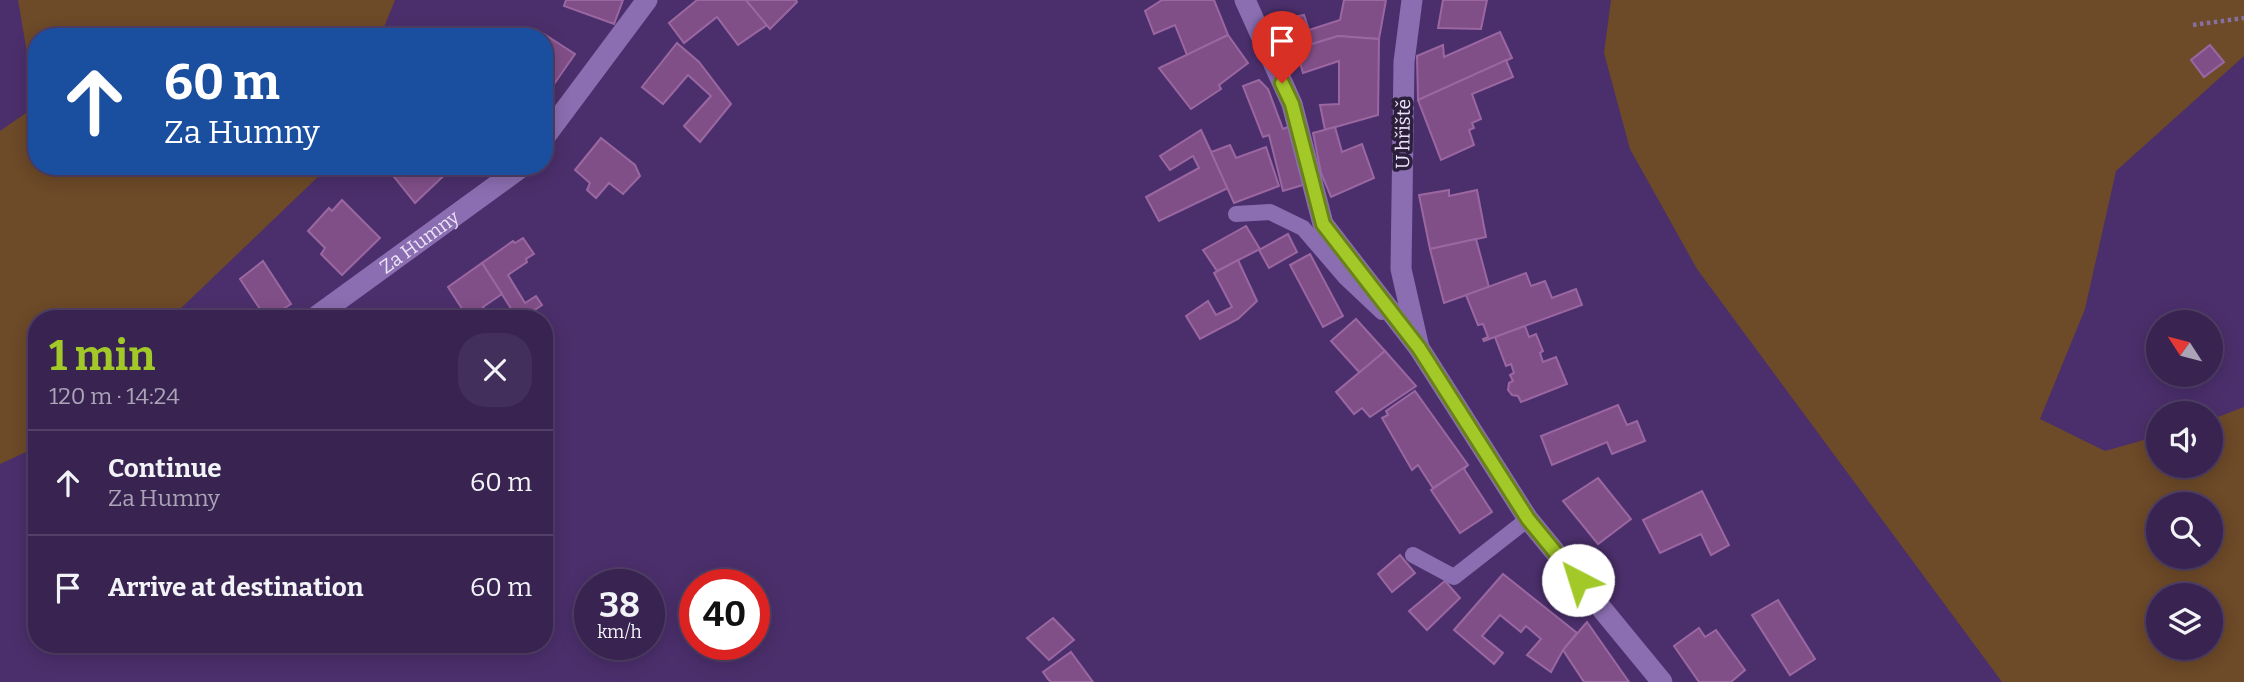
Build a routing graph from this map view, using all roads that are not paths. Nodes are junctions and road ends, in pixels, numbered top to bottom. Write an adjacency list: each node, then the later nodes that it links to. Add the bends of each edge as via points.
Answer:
1 (647, 0): 4 (street)
2 (1245, 0): 8 (street, via 1292,104 1323,224)
3 (1412, 0): 8 (street, U hřiště, via 1405,62 1401,269)
4 (553, 126)
5 (511, 175): 7 (street, Za Humny)
6 (1236, 214): 8 (lane, via 1270,212 1303,228 1346,278)
7 (325, 310)
8 (1419, 348): 9 (street)
9 (1528, 519): 10 (lane, via 1454,577); 11 (street)
10 (1413, 555)
11 (1662, 682)

